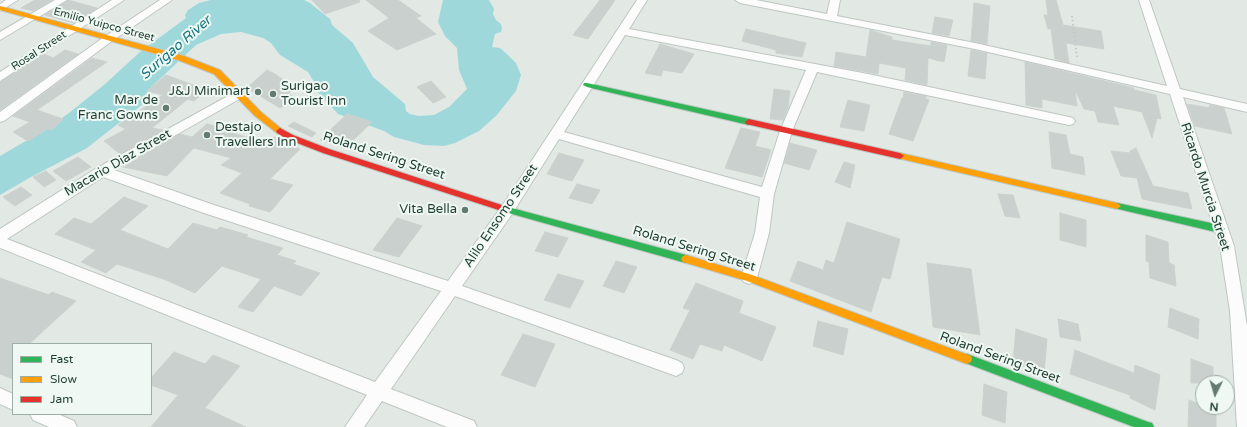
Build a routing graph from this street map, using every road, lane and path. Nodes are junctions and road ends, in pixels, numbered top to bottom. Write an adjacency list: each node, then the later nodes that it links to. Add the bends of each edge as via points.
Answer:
1 (13, 0): 9 (street)
2 (62, 0): 11 (street)
3 (119, 0): 13 (street, Rosal Street)
4 (167, 0): 16 (street)
5 (642, 0): 14 (street, Alilo Ensomo Street)
6 (740, 0): 12 (street)
7 (835, 0): 12 (street)
8 (1144, 0): 21 (street, Ricardo Murcia Street)
9 (0, 8): 11 (street, Emilio Yuipco Street)
10 (1072, 16): 18 (path)
11 (32, 18): 13 (street, Emilio Yuipco Street); 15 (street)
12 (831, 18): 18 (street, via 975,46)
13 (72, 30): 16 (street, Emilio Yuipco Street); 19 (street, Rosal Street)
14 (622, 32): 17 (street); 20 (street, Alilo Ensomo Street)
15 (0, 37)
16 (108, 39): 22 (street, Emilio Yuipco Street, via 181,58 217,72); 24 (street)
17 (813, 67): 25 (street); 26 (street)
18 (1078, 70): 21 (street)
19 (0, 77)
20 (587, 85): 26 (street); 27 (street, Alilo Ensomo Street)
21 (1174, 92): 23 (street); 31 (street, Ricardo Murcia Street)
22 (239, 94): 28 (street, Macario Diaz Street); 30 (street, Roland Sering Street, via 263,119 290,137)
23 (1247, 108)
24 (0, 118)
25 (1069, 121)
26 (786, 131): 29 (street); 31 (street)
27 (555, 134): 29 (street); 30 (street, Alilo Ensomo Street)
28 (102, 171): 32 (street, Macario Diaz Street); 35 (street, via 206,208)
29 (767, 194): 34 (street, via 762,233)
30 (507, 210): 34 (street, Roland Sering Street); 35 (street, Alilo Ensomo Street)
31 (1220, 229): 45 (street, Ricardo Murcia Street, via 1227,246 1238,311)
32 (0, 236)
33 (0, 242): 37 (street)
34 (749, 278): 44 (street, Roland Sering Street)
35 (452, 288): 36 (street); 37 (street, Alilo Ensomo Street)
36 (676, 368)
37 (377, 392): 42 (street, Alilo Ensomo Street); 43 (street)
38 (0, 396): 39 (street)
39 (12, 402)
40 (41, 415): 41 (street)
41 (68, 427)
42 (354, 427)
43 (468, 427)
44 (1148, 427)
45 (1246, 427)

